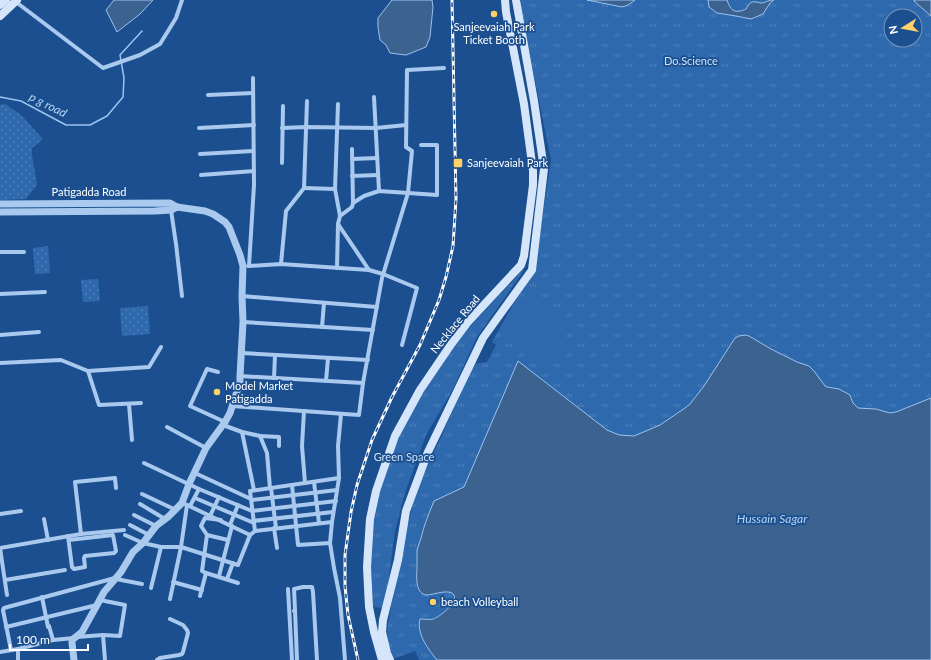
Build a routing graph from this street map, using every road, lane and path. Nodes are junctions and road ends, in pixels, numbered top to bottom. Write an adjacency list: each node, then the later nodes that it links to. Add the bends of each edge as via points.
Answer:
1 (182, 0): 4 (street, via 176,18 160,44 140,55 103,68)
2 (505, 0): 29 (main road, Necklace Road)
3 (516, 0): 27 (main road)
4 (6, 5)
5 (444, 68): 14 (street, via 407,70)
6 (253, 78): 7 (street)
7 (253, 93): 8 (street); 13 (street)
8 (208, 95)
9 (374, 97): 19 (street)
10 (308, 101): 15 (street)
11 (338, 104): 18 (street)
12 (283, 106): 17 (street)
13 (254, 125): 16 (street); 22 (street)
14 (406, 125): 19 (street); 36 (street, via 406,147 412,151)
15 (306, 127): 17 (street); 18 (street); 33 (street)
16 (199, 128)
17 (282, 128): 26 (street)
18 (337, 128): 19 (street); 34 (street)
19 (376, 128): 24 (street)
20 (421, 145): 36 (street, via 437,145 437,195)
21 (352, 149): 25 (street)
22 (253, 151): 23 (street); 28 (street)
23 (200, 154)
24 (377, 158): 25 (street); 31 (street)
25 (352, 160): 32 (street)
26 (282, 163)
27 (544, 169): 29 (main road); 51 (main road)
28 (254, 171): 30 (street); 48 (street)
29 (533, 171): 47 (main road, Necklace Road, via 527,236)
30 (201, 175)
31 (378, 175): 32 (street); 35 (street)
32 (352, 176): 37 (street)
33 (304, 188): 34 (street); 46 (street, via 286,211)
34 (335, 189): 42 (street)
35 (379, 191): 36 (street); 37 (street)
36 (408, 193): 52 (street)
37 (353, 203): 42 (street, via 352,207)
38 (0, 204): 39 (street, Patigadda Road)
39 (102, 207): 40 (street, Patigadda Road, via 170,203); 41 (street, Patigadda Road)
40 (174, 208): 48 (street, Patigadda Road, via 204,211 225,222); 55 (street)
41 (0, 212)
42 (340, 216): 43 (street)
43 (338, 224): 49 (street); 50 (street)
44 (0, 252): 45 (street)
45 (24, 252)
46 (281, 264): 48 (street); 49 (street)
47 (521, 265): 51 (main road); 179 (main road, Necklace Road, via 467,323 452,343 420,390 395,436 376,491 370,519 367,567)
48 (246, 266): 56 (street, Patigadda Road)
49 (337, 268): 50 (street)
50 (369, 270): 52 (street)
51 (532, 270): 180 (main road, via 483,338 428,452 406,511 398,560)
52 (383, 274): 58 (street); 64 (street, via 417,288)
53 (45, 292): 54 (street)
54 (0, 294)
55 (182, 296)
56 (242, 296): 57 (street); 59 (street, Patigadda Road)
57 (324, 303): 58 (street); 60 (street)
58 (377, 307): 61 (street)
59 (243, 322): 60 (street); 66 (street, Patigadda Road)
60 (322, 327): 61 (street)
61 (373, 330): 69 (street)
62 (39, 332): 63 (street)
63 (0, 335)
64 (402, 345)
65 (161, 347): 71 (street, via 149,367)
66 (242, 353): 67 (street); 73 (street, Patigadda Road)
67 (275, 355): 68 (street); 74 (street)
68 (328, 358): 69 (street); 75 (street)
69 (368, 360): 76 (street)
70 (0, 363): 71 (street, via 61,360)
71 (88, 371): 78 (street, via 99,405)
72 (218, 372): 82 (street, via 207,369 190,406)
73 (240, 376): 74 (street); 79 (street, Patigadda Road)
74 (274, 378): 75 (street)
75 (326, 381): 76 (street)
76 (363, 383): 81 (street, via 359,415)
77 (141, 403): 78 (street)
78 (129, 404): 86 (street)
79 (232, 406): 80 (street); 82 (street, Patigadda Road)
80 (304, 411): 81 (street); 93 (street, via 302,446)
81 (341, 414): 91 (street)
82 (224, 423): 84 (street); 88 (street, Patigadda Road)
83 (167, 427): 88 (street)
84 (242, 432): 85 (street); 99 (street)
85 (260, 436): 87 (street, via 279,437); 98 (street, via 267,453)
86 (132, 440)
87 (279, 446)
88 (206, 448): 90 (street, Patigadda Road)
89 (144, 463): 94 (street)
90 (195, 473): 94 (street, Patigadda Road); 107 (street)
91 (339, 478): 92 (street); 100 (street)
92 (314, 482): 93 (street); 101 (street)
93 (305, 483): 95 (street)
94 (189, 484): 97 (street); 111 (street, Patigadda Road)
95 (292, 485): 98 (street); 103 (street)
96 (116, 488): 141 (street, via 115,478 75,482)
97 (199, 488): 104 (street); 105 (street)
98 (271, 488): 99 (street); 106 (street)
99 (254, 490): 107 (street, via 250,490)
100 (337, 490): 101 (street); 108 (street)
101 (315, 493): 103 (street); 109 (street)
102 (142, 494): 116 (street)
103 (293, 496): 106 (street); 112 (street)
104 (219, 497): 113 (street); 114 (street)
105 (194, 498): 111 (street); 113 (street)
106 (272, 498): 107 (street); 115 (street)
107 (251, 500): 118 (street)
108 (336, 501): 109 (street); 119 (street)
109 (317, 502): 112 (street); 122 (street)
110 (140, 504): 127 (street)
111 (187, 505): 116 (street); 124 (street); 152 (street)
112 (294, 505): 115 (street); 125 (street)
113 (215, 506): 121 (street); 124 (street)
114 (238, 506): 118 (street); 121 (street)
115 (274, 508): 118 (street); 128 (street)
116 (176, 510): 127 (street)
117 (21, 511): 120 (street)
118 (252, 511): 130 (street)
119 (333, 512): 122 (street); 131 (street)
120 (0, 514)
121 (234, 514): 130 (street); 135 (street)
122 (318, 514): 125 (street); 132 (street)
123 (134, 515): 134 (street)
124 (210, 516): 129 (street)
125 (295, 516): 128 (street); 136 (street)
126 (44, 519): 147 (street)
127 (165, 519): 134 (street)
128 (275, 519): 130 (street); 137 (street)
129 (221, 520): 135 (street); 144 (street, via 205,518 201,526)
130 (253, 522): 139 (street)
131 (332, 522): 132 (street); 150 (street)
132 (319, 523): 136 (street)
133 (130, 525): 143 (street)
134 (156, 526): 143 (street)
135 (231, 526): 145 (street); 148 (street)
136 (296, 526): 137 (street); 150 (street, via 298,545)
137 (275, 528): 139 (street); 154 (street)
138 (124, 530): 140 (street)
139 (255, 531): 145 (street)
140 (113, 533): 141 (street); 146 (street); 146 (street, via 115,552 85,556 84,568 74,569 72,566)
141 (81, 534): 146 (street)
142 (125, 535): 149 (street)
143 (149, 535): 149 (street)
144 (207, 535): 148 (street); 155 (street)
145 (250, 535): 157 (street, via 238,564)
146 (69, 538): 147 (street)
147 (48, 540): 153 (street)
148 (228, 540): 156 (street)
149 (142, 543): 151 (street); 161 (street)
150 (330, 543): 195 (street, via 340,598)
151 (161, 547): 152 (street); 167 (street)
152 (181, 547): 155 (street); 164 (street)
153 (0, 548): 163 (street)
154 (277, 548)
155 (204, 553): 156 (street); 159 (street, via 202,571)
156 (223, 559): 157 (street); 160 (street)
157 (233, 563): 162 (street)
158 (65, 570): 163 (street)
159 (206, 573): 160 (street); 169 (street)
160 (219, 576): 162 (street)
161 (116, 578): 166 (street); 172 (street); 174 (street)
162 (227, 579): 165 (street)
163 (5, 580): 170 (street)
164 (173, 582): 169 (street); 173 (street)
165 (238, 583)
166 (142, 584)
167 (151, 588)
168 (288, 589): 176 (street)
169 (202, 590): 171 (street)
170 (7, 595)
171 (200, 596)
172 (42, 598): 177 (street); 181 (street, via 4,608)
173 (170, 599)
174 (98, 603): 177 (street); 182 (street, via 125,605 120,636); 183 (street, via 82,632)
175 (295, 610): 176 (street); 193 (street); 194 (street, via 294,589 312,587)
176 (289, 611): 192 (street)
177 (46, 618): 181 (street); 184 (street)
178 (170, 619): 191 (street, via 183,624 188,630 183,652)
179 (372, 620): 180 (main road); 196 (main road, Necklace Road)
180 (382, 620): 197 (main road, via 382,632)
181 (6, 628): 186 (street)
182 (103, 635): 183 (street); 190 (street)
183 (76, 637): 184 (street); 189 (street, via 72,640)
184 (53, 640): 185 (street)
185 (18, 649): 186 (street); 188 (street)
186 (11, 650): 187 (street)
187 (0, 652)
188 (18, 660)
189 (74, 660)
190 (105, 660)
191 (157, 660)
192 (292, 660)
193 (298, 660)
194 (317, 660)
195 (345, 660)
196 (382, 660)
197 (390, 660)

